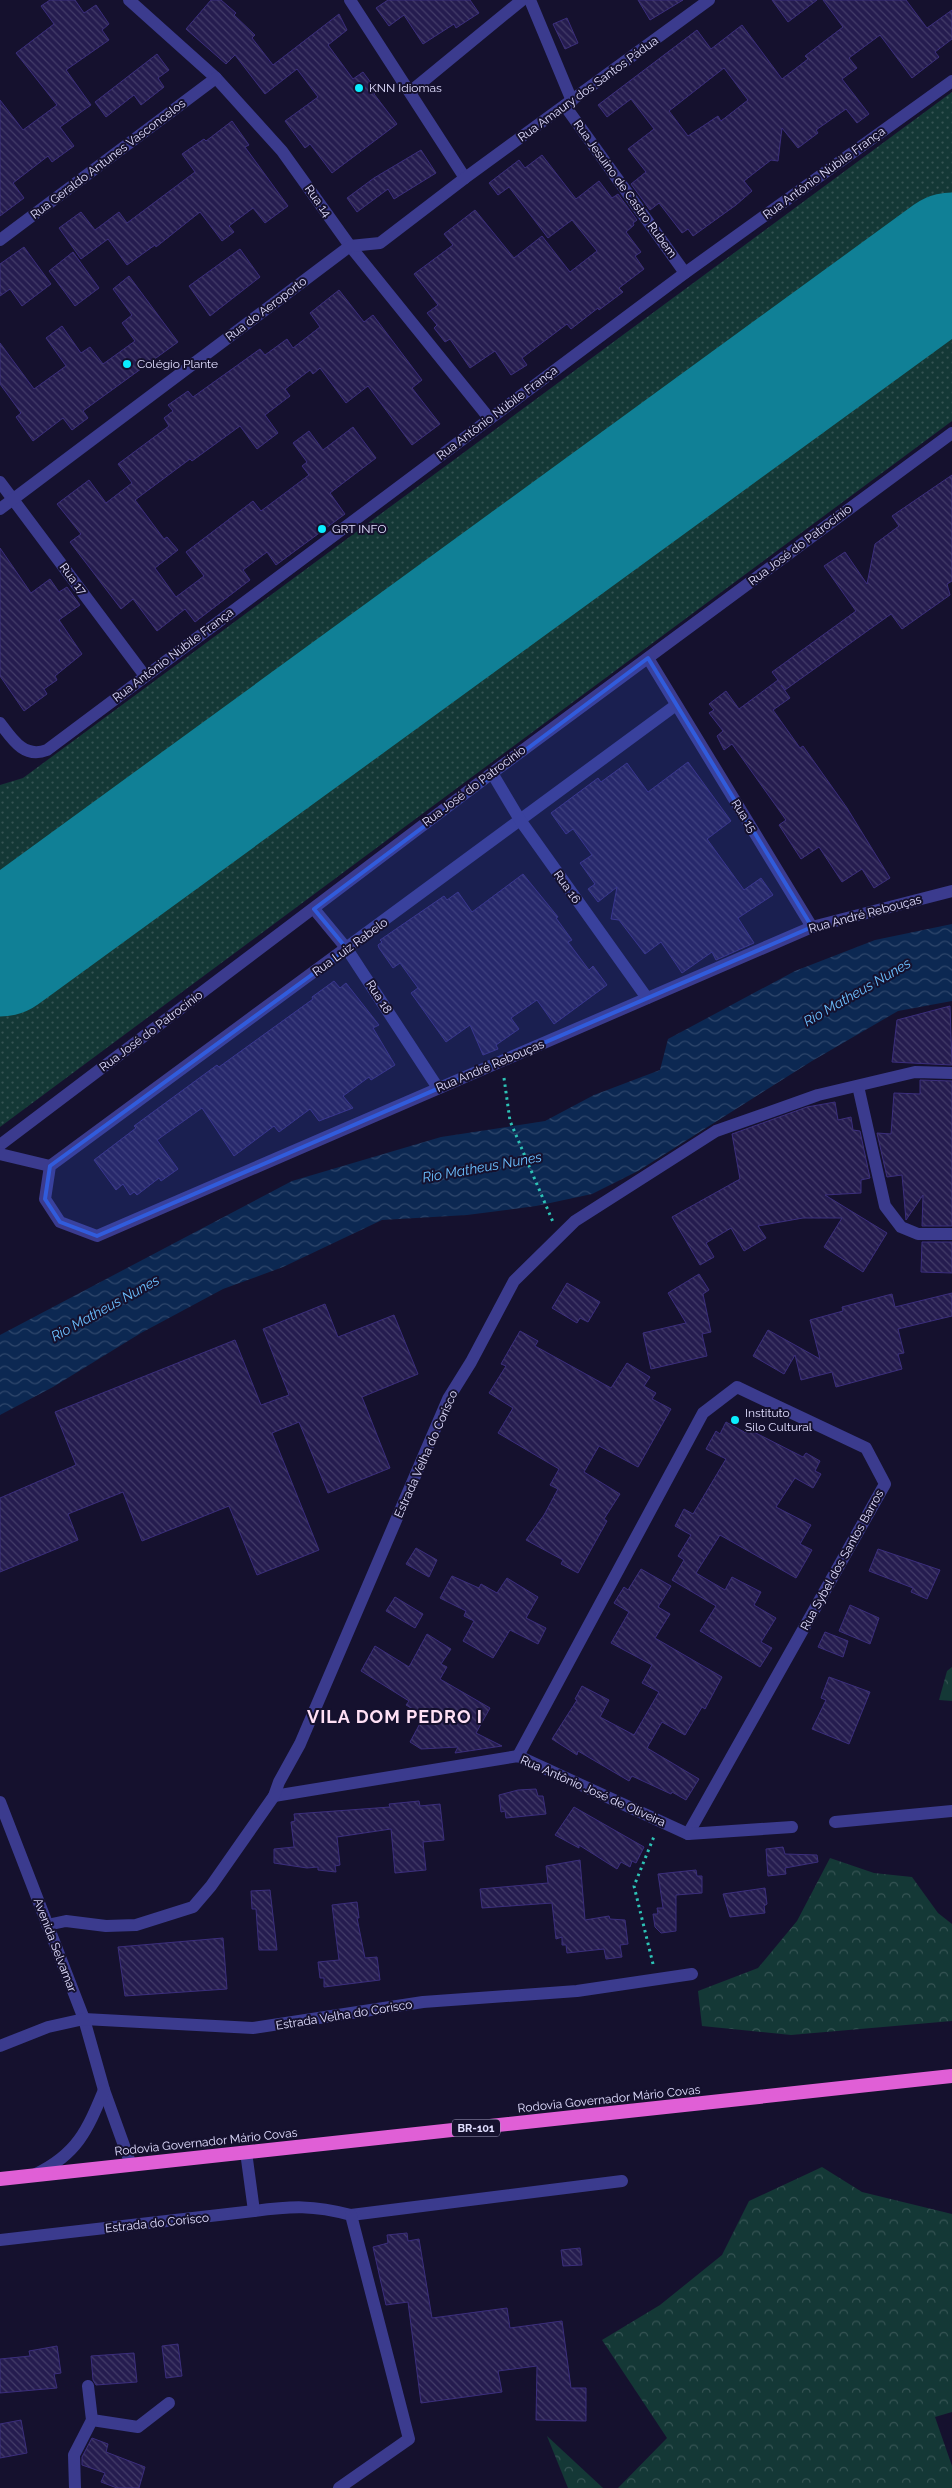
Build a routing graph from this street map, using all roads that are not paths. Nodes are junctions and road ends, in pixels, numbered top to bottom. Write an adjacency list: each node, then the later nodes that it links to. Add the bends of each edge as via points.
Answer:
1 (129, 0): 6 (street, Rua 14)
2 (350, 0): 8 (street)
3 (522, 0): 8 (street)
4 (530, 0): 9 (street, Rua Jesuíno de Castro Rubem)
5 (709, 0): 9 (street, Rua Amaury dos Santos Pádua)
6 (216, 78): 11 (street, Rua Geraldo Antunes Vasconcelos); 12 (street, Rua 14, via 282,151)
7 (952, 81): 13 (street, Rua Antônio Núbile França)
8 (410, 92): 10 (street)
9 (569, 103): 10 (street, Rua Amaury dos Santos Pádua); 13 (street, Rua Jesuíno de Castro Rubem)
10 (466, 178): 12 (street, via 380,243)
11 (0, 240)
12 (350, 246): 14 (street, Rua 14); 17 (street, Rua do Aeroporto)
13 (685, 273): 14 (street, Rua Antônio Núbile França)
14 (489, 418): 20 (street, Rua Antônio Núbile França)
15 (952, 433): 19 (street, Rua José do Patrocínio)
16 (0, 482): 17 (street, Rua 17)
17 (13, 500): 18 (street, Rua do Aeroporto); 20 (street, Rua 17)
18 (0, 509)
19 (648, 658): 21 (street, Rua 15); 23 (street, Rua José do Patrocínio)
20 (145, 676): 22 (street, Rua Antônio Núbile França, via 47,750 31,752 23,749)
21 (676, 705): 24 (street, Rua Luiz Rabelo); 27 (street, Rua 15)
22 (0, 723)
23 (492, 772): 24 (street, Rua 16); 26 (street, Rua José do Patrocínio)
24 (520, 820): 28 (street, Rua Luiz Rabelo); 29 (street, Rua 16)
25 (952, 891): 27 (street, Rua André Rebouças)
26 (314, 909): 28 (street, Rua 18); 33 (street, Rua José do Patrocínio)
27 (812, 927): 29 (street, Rua André Rebouças)
28 (347, 949): 32 (street, Rua 18); 35 (street, Rua Luiz Rabelo)
29 (646, 998): 32 (street, Rua André Rebouças)
30 (952, 1072): 31 (street, Estrada Velha do Corisco, via 915,1072)
31 (858, 1086): 36 (street, via 885,1206 901,1227 918,1234); 38 (street, Estrada Velha do Corisco, via 818,1095 716,1131 576,1222 514,1280 448,1398 300,1744)
32 (438, 1088): 35 (street, Rua André Rebouças, via 97,1236 60,1222 45,1200)
33 (0, 1145)
34 (0, 1154): 35 (street)
35 (50, 1166)
36 (952, 1234)
37 (518, 1756): 38 (street, Rua Antônio José de Oliveira); 43 (street, Rua Antônio José de Oliveira); 43 (street, Rua Sybel dos Santos Barros, via 703,1413 737,1387 866,1448 885,1484)
38 (274, 1796): 44 (street, Estrada Velha do Corisco, via 212,1886 193,1907 136,1925 66,1922)
39 (0, 1802): 44 (street, Avenida Selvamar)
40 (952, 1811): 41 (street)
41 (835, 1822)
42 (792, 1827): 43 (street, Rua Antônio José de Oliveira)
43 (688, 1834)
44 (47, 1925): 46 (street, Avenida Selvamar)
45 (692, 1974): 46 (street, Estrada Velha do Corisco, via 577,1991 423,2002 253,2028)
46 (84, 2019): 47 (street, Estrada Velha do Corisco, via 48,2027); 49 (street, Avenida Selvamar)
47 (0, 2046)
48 (952, 2076): 50 (highway, Rodovia Governador Mário Covas / BR-101)
49 (104, 2090): 51 (street, Avenida Selvamar); 52 (street, via 81,2140 63,2157)
50 (246, 2152): 51 (highway, Rodovia Governador Mário Covas / BR-101); 55 (street)
51 (131, 2165): 52 (highway, Rodovia Governador Mário Covas / BR-101)
52 (34, 2174): 53 (highway, Rodovia Governador Mário Covas / BR-101)
53 (0, 2179)
54 (622, 2181): 56 (street)
55 (254, 2212): 56 (street, Estrada do Corisco, via 319,2207); 57 (street, Estrada do Corisco)
56 (351, 2215): 62 (street, via 409,2439)
57 (0, 2240)
58 (88, 2386): 60 (street)
59 (169, 2403): 60 (street, via 138,2428)
60 (92, 2420): 61 (street, via 74,2455)
61 (75, 2488)
62 (339, 2488)

